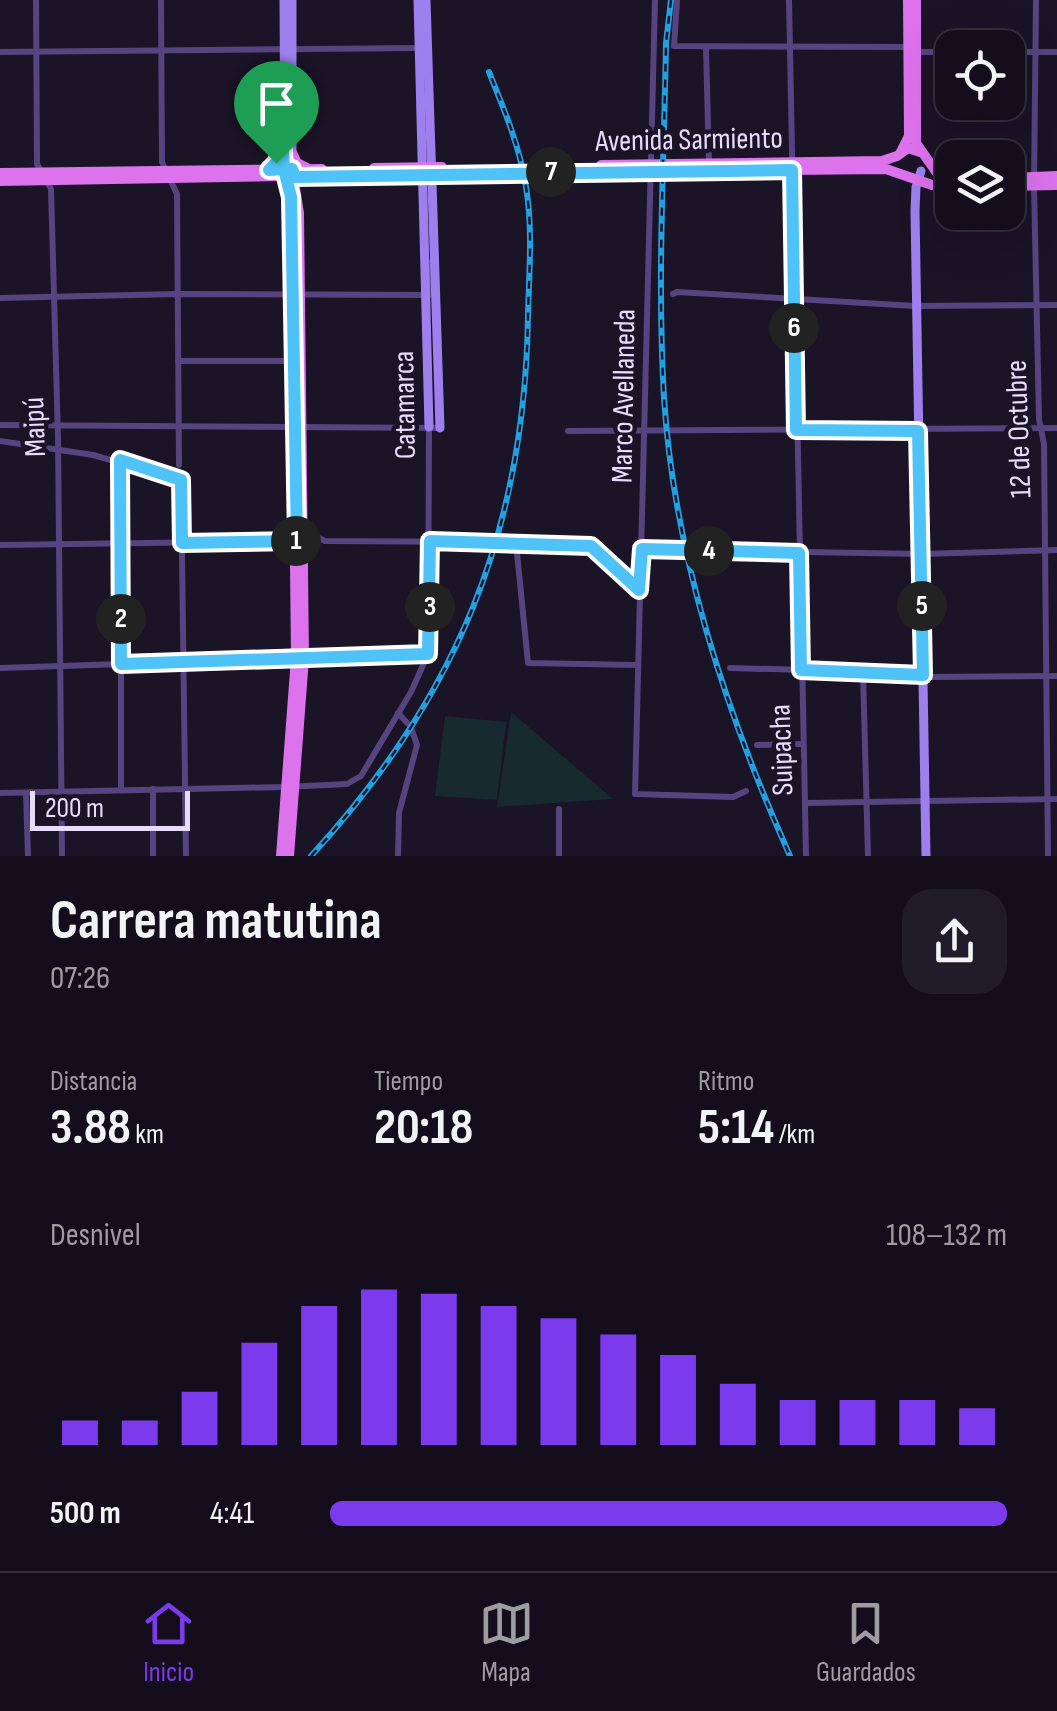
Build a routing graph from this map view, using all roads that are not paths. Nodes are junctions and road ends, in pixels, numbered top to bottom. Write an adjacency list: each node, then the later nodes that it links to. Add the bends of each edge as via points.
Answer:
1 (36, 0): 18 (street, Maipú)
2 (161, 0): 19 (street)
3 (284, 0): 17 (main road)
4 (292, 0): 17 (main road)
5 (418, 0): 14 (main road, Catamarca)
6 (426, 0): 14 (main road, Catamarca)
7 (655, 0): 31 (street, Marco Avellaneda)
8 (678, 0): 15 (street, via 674,46)
9 (788, 0): 13 (street, Suipacha)
10 (908, 0): 16 (main road)
11 (916, 0): 16 (main road)
12 (1036, 0): 23 (street, 12 de Octubre)
13 (790, 47): 15 (street); 16 (street); 30 (street, Suipacha)
14 (424, 48): 17 (street); 26 (main road, Catamarca); 33 (main road, Catamarca)
15 (706, 48): 29 (street)
16 (912, 49): 20 (street); 27 (main road, via 908,136); 28 (main road)
17 (288, 50): 19 (street); 25 (main road)
18 (36, 51): 19 (street); 21 (street); 41 (street, Maipú, via 37,164)
19 (162, 51): 39 (street, via 162,162)
20 (935, 51)
21 (0, 52)
22 (1025, 52): 23 (street)
23 (1034, 52): 24 (street); 46 (street, 12 de Octubre)
24 (1057, 52)
25 (287, 150): 37 (main road); 38 (main road); 40 (main road)
26 (430, 152): 32 (main road); 33 (main road, Catamarca)
27 (899, 155): 28 (main road, Avenida Sarmiento, via 912,148); 30 (main road, Avenida Sarmiento); 34 (main road)
28 (922, 155): 35 (main road); 42 (main road)
29 (709, 164): 30 (main road, Avenida Sarmiento); 31 (main road, Avenida Sarmiento)
30 (792, 166): 31 (main road, Avenida Sarmiento); 34 (main road, Avenida Sarmiento); 60 (street, Suipacha)
31 (650, 167): 32 (main road, Avenida Sarmiento, bridge); 73 (street, Marco Avellaneda)
32 (450, 170): 33 (main road, Avenida Sarmiento); 51 (main road)
33 (426, 171): 38 (main road, Avenida Sarmiento); 51 (main road, Catamarca); 57 (main road, Catamarca)
34 (899, 172): 42 (main road, Avenida Sarmiento)
35 (935, 172)
36 (0, 173): 41 (main road, Avenida Sarmiento)
37 (290, 173): 38 (main road, Avenida Sarmiento); 40 (main road, Avenida Sarmiento); 53 (main road)
38 (313, 173): 53 (main road)
39 (168, 174): 40 (main road, Avenida Sarmiento); 41 (main road, Avenida Sarmiento); 54 (street, via 177,194)
40 (271, 174): 53 (main road)
41 (44, 176): 44 (main road, Avenida Sarmiento); 58 (street, Maipú, via 51,189)
42 (917, 176): 48 (main road, Avenida Sarmiento); 52 (main road)
43 (1057, 176): 46 (main road)
44 (0, 181)
45 (1025, 181): 46 (main road)
46 (1034, 182): 47 (main road); 50 (main road); 61 (street, 12 de Octubre)
47 (1025, 183)
48 (932, 185): 49 (main road, Avenida Sarmiento); 52 (main road)
49 (935, 185)
50 (1057, 185)
51 (432, 190): 57 (main road, Catamarca)
52 (915, 195): 63 (main road)
53 (294, 198): 56 (main road)
54 (177, 294): 56 (street); 58 (street); 64 (street)
55 (673, 294): 60 (street)
56 (296, 295): 57 (street); 65 (main road); 67 (main road)
57 (432, 295): 70 (main road, Catamarca)
58 (52, 296): 59 (street); 69 (street, Maipú)
59 (0, 298)
60 (793, 300): 63 (street); 74 (street, Suipacha)
61 (1036, 305): 62 (street); 63 (street); 71 (street, 12 de Octubre)
62 (1057, 305)
63 (916, 306): 76 (main road)
64 (178, 361): 65 (street); 68 (street)
65 (294, 361): 67 (main road)
66 (0, 425): 69 (street)
67 (299, 425): 68 (street); 70 (street); 81 (main road)
68 (178, 426): 69 (street); 80 (street)
69 (56, 428): 78 (street, Maipú)
70 (434, 428): 82 (street, Catamarca)
71 (1040, 428): 72 (street); 76 (street); 90 (street, 12 de Octubre)
72 (1057, 428)
73 (645, 429): 74 (street); 75 (street); 88 (street, Marco Avellaneda)
74 (796, 430): 76 (street); 91 (street, Suipacha)
75 (568, 431)
76 (918, 431): 92 (main road)
77 (0, 441): 78 (street)
78 (58, 448): 79 (street); 86 (street, Maipú)
79 (120, 460): 83 (street, via 181,480); 85 (street)
80 (179, 466)
81 (300, 535): 82 (street); 83 (street); 95 (main road)
82 (430, 541): 84 (street, bridge); 94 (street, Catamarca)
83 (182, 543): 85 (street); 96 (street)
84 (516, 543): 93 (street, via 591,546); 98 (street, via 528,663)
85 (120, 544): 86 (street); 97 (street)
86 (59, 545): 87 (street); 99 (street, Maipú)
87 (0, 546)
88 (642, 549): 91 (street); 93 (street, Marco Avellaneda)
89 (1057, 550): 90 (street)
90 (1045, 551): 92 (street); 105 (street, 12 de Octubre)
91 (799, 553): 92 (street); 102 (street, Suipacha)
92 (921, 554): 104 (main road)
93 (639, 590): 98 (street, Marco Avellaneda)
94 (428, 654): 95 (street); 107 (street, Catamarca)
95 (300, 658): 96 (street); 110 (main road)
96 (182, 662): 97 (street); 112 (street)
97 (121, 664): 99 (street); 113 (street)
98 (637, 664): 114 (street, Marco Avellaneda, via 636,794 733,797)
99 (59, 666): 100 (street); 115 (street, Maipú)
100 (0, 668)
101 (730, 668): 102 (street)
102 (801, 670): 103 (street); 109 (street, Suipacha)
103 (863, 672): 104 (street); 120 (street)
104 (923, 675): 105 (street); 119 (main road)
105 (1046, 676): 106 (street); 118 (street, 12 de Octubre)
106 (1057, 676)
107 (398, 713): 110 (street, Catamarca, via 361,776 348,784); 129 (street, via 417,744 398,823)
108 (757, 744): 109 (street)
109 (803, 744): 121 (street, Suipacha)
110 (288, 787): 112 (street); 127 (main road); 128 (main road)
111 (154, 789): 112 (street); 113 (street); 125 (street)
112 (185, 789): 126 (street)
113 (122, 790): 115 (street)
114 (746, 791)
115 (60, 792): 117 (street); 124 (street, Maipú)
116 (0, 793): 117 (street)
117 (26, 793): 123 (street)
118 (1052, 799): 119 (street); 134 (street, 12 de Octubre)
119 (924, 801): 120 (street); 133 (main road)
120 (867, 802): 121 (street); 132 (street)
121 (806, 803): 131 (street, Suipacha)
122 (559, 809): 130 (street)
123 (28, 856)
124 (62, 856)
125 (153, 856)
126 (186, 856)
127 (281, 856)
128 (289, 856)
129 (398, 856)
130 (559, 856)
131 (806, 856)
132 (868, 856)
133 (926, 856)
134 (1048, 856)

